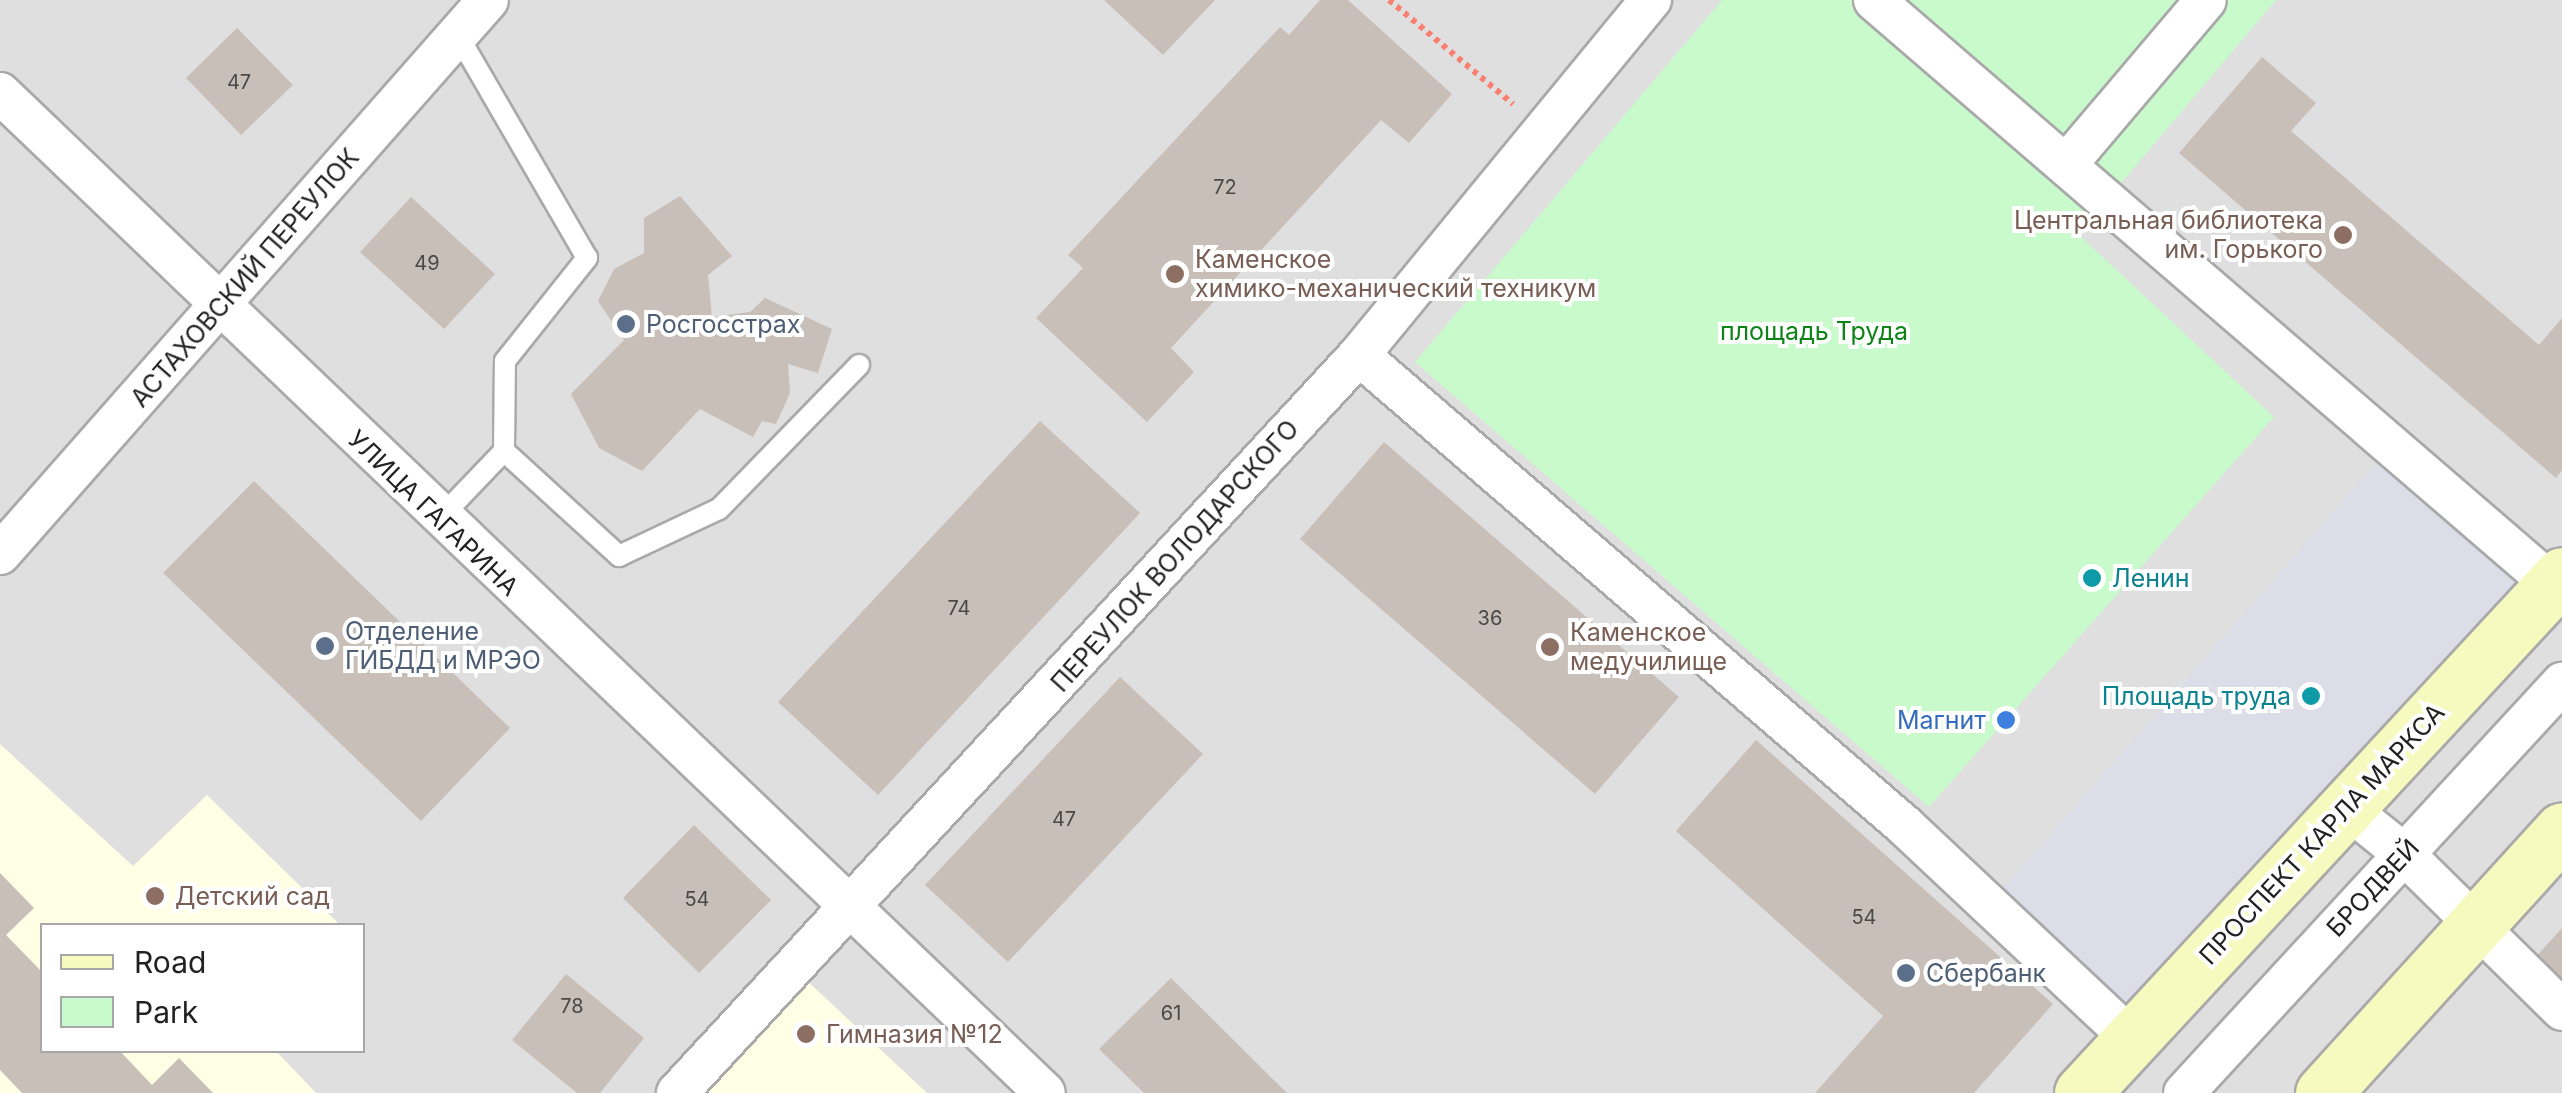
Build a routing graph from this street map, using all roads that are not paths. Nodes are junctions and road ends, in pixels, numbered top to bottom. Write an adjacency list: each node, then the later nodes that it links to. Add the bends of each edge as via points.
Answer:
1 (488, 0): 5 (street, АСТАХОВСКИЙ ПЕРЕУЛОК)
2 (1651, 0): 9 (street, ПЕРЕУЛОК ВОЛОДАРСКОГО)
3 (1874, 0): 7 (street)
4 (2206, 0): 7 (street)
5 (457, 34): 8 (street, АСТАХОВСКИЙ ПЕРЕУЛОК); 11 (lane, via 586,258 505,361)
6 (0, 93): 8 (street, УЛИЦА ГАГАРИНА)
7 (2066, 166): 14 (street)
8 (220, 310): 12 (street, УЛИЦА ГАГАРИНА); 13 (street, АСТАХОВСКИЙ ПЕРЕУЛОК)
9 (1360, 356): 19 (street, ПЕРЕУЛОК ВОЛОДАРСКОГО); 22 (street, via 1904,826)
10 (859, 365): 11 (lane, via 719,509 619,556)
11 (504, 451): 12 (lane)
12 (439, 520): 19 (street, УЛИЦА ГАГАРИНА)
13 (0, 554)
14 (2558, 580): 16 (street, ПРОСПЕКТ КАРЛА МАРКСА)
15 (2562, 683): 18 (street, БРОДВЕЙ)
16 (2347, 808): 18 (street); 22 (street, ПРОСПЕКТ КАРЛА МАРКСА)
17 (2562, 830): 20 (street)
18 (2404, 854): 20 (street); 26 (street, БРОДВЕЙ)
19 (850, 912): 23 (street, ПЕРЕУЛОК ВОЛОДАРСКОГО); 24 (street, УЛИЦА ГАГАРИНА)
20 (2476, 924): 21 (street); 27 (street)
21 (2562, 1010)
22 (2132, 1039): 25 (street, ПРОСПЕКТ КАРЛА МАРКСА)
23 (677, 1093)
24 (1045, 1093)
25 (2082, 1093)
26 (2184, 1093)
27 (2323, 1093)

